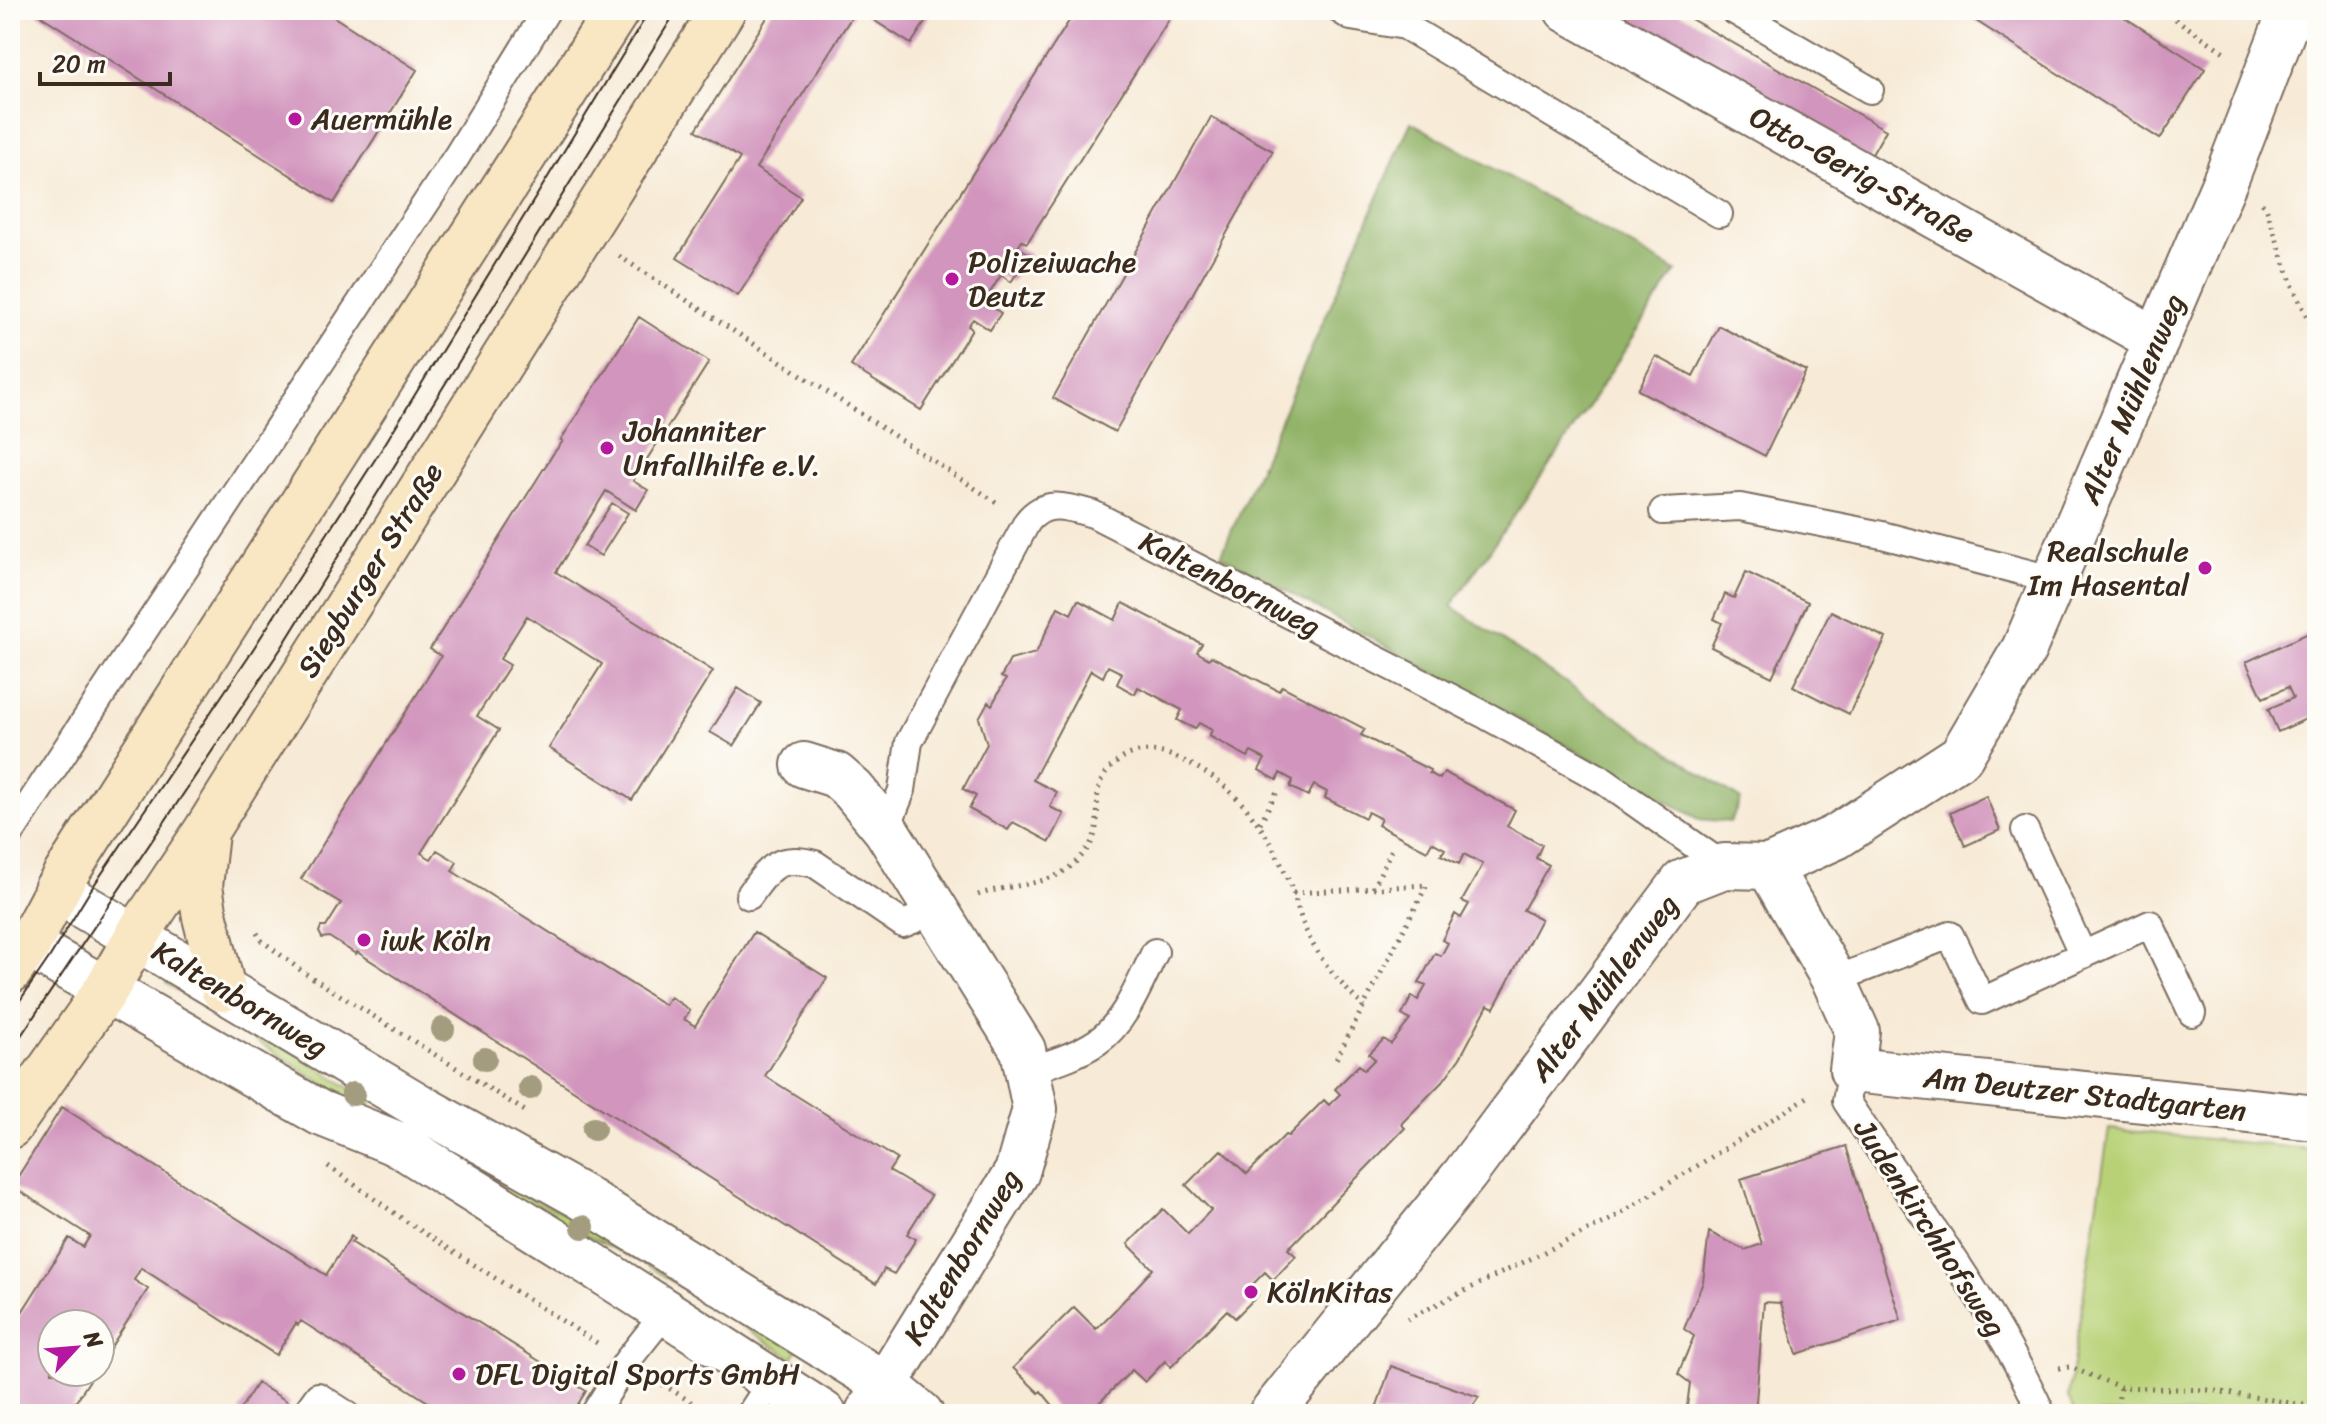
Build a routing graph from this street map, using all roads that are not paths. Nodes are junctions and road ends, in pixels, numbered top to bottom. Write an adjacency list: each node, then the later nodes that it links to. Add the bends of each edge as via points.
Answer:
1 (547, 10): 17 (lane, via 457,156)
2 (617, 10): 20 (main road)
3 (723, 10): 16 (main road, Siegburger Straße)
4 (1340, 10): 9 (lane, via 1351,17 1405,26)
5 (1567, 10): 10 (street, Otto-Gerig-Straße)
6 (1733, 10): 8 (lane)
7 (2291, 10): 10 (street, Alter Mühlenweg)
8 (1870, 90)
9 (1719, 214)
10 (2157, 340): 12 (street, Alter Mühlenweg)
11 (1663, 511): 12 (lane, via 1740,507 1882,535)
12 (2055, 580): 19 (street, Alter Mühlenweg, via 2024,649 1961,756 1836,837)
13 (804, 765): 14 (street, Kaltenbornweg, via 836,775)
14 (886, 830): 18 (lane, Kaltenbornweg, via 902,790 909,742 1027,522 1047,506 1093,514 1487,716 1601,779); 22 (street, Kaltenbornweg)
15 (2025, 830): 25 (lane)
16 (206, 831): 23 (main road, Siegburger Straße); 28 (main road, via 200,886)
17 (10, 834)
18 (1724, 866): 19 (street, Alter Mühlenweg); 45 (street, Alter Mühlenweg, via 1683,882 1465,1174)
19 (1769, 867): 27 (street, Judenkirchhofsweg)
20 (56, 890): 23 (street, Kaltenbornweg); 26 (main road)
21 (749, 896): 22 (lane, via 768,870 798,859 815,864 903,924)
22 (938, 910): 32 (street, Kaltenbornweg, via 1023,1050)
23 (137, 937): 28 (street, Kaltenbornweg); 29 (main road, Siegburger Straße)
24 (1155, 952): 32 (lane, via 1118,1022 1100,1040)
25 (2083, 955): 27 (lane, via 1982,1001 1950,935); 30 (lane, via 2150,924)
26 (19, 958): 29 (street, Kaltenbornweg)
27 (1834, 980): 31 (street, Judenkirchhofsweg, via 1857,1031)
28 (223, 989): 33 (street, Kaltenbornweg)
29 (105, 991): 35 (main road, Siegburger Straße); 36 (street, Kaltenbornweg, via 320,1113)
30 (2192, 1013)
31 (1852, 1070): 34 (street, Am Deutzer Stadtgarten); 46 (lane, Judenkirchhofsweg, via 1846,1101 1985,1308)
32 (1028, 1071): 39 (street, Kaltenbornweg, via 1035,1109 1017,1172)
33 (424, 1109): 36 (street); 39 (street, Kaltenbornweg, via 582,1197)
34 (2317, 1118)
35 (10, 1126)
36 (400, 1145): 37 (street, Kaltenbornweg)
37 (666, 1312): 38 (street, Kaltenbornweg); 42 (lane)
38 (761, 1397): 43 (street, Kaltenbornweg)
39 (876, 1400): 44 (street, Kaltenbornweg)
40 (305, 1414): 41 (lane, via 318,1396)
41 (346, 1414)
42 (594, 1414)
43 (824, 1414)
44 (921, 1414)
45 (1271, 1414)
46 (2042, 1414)

